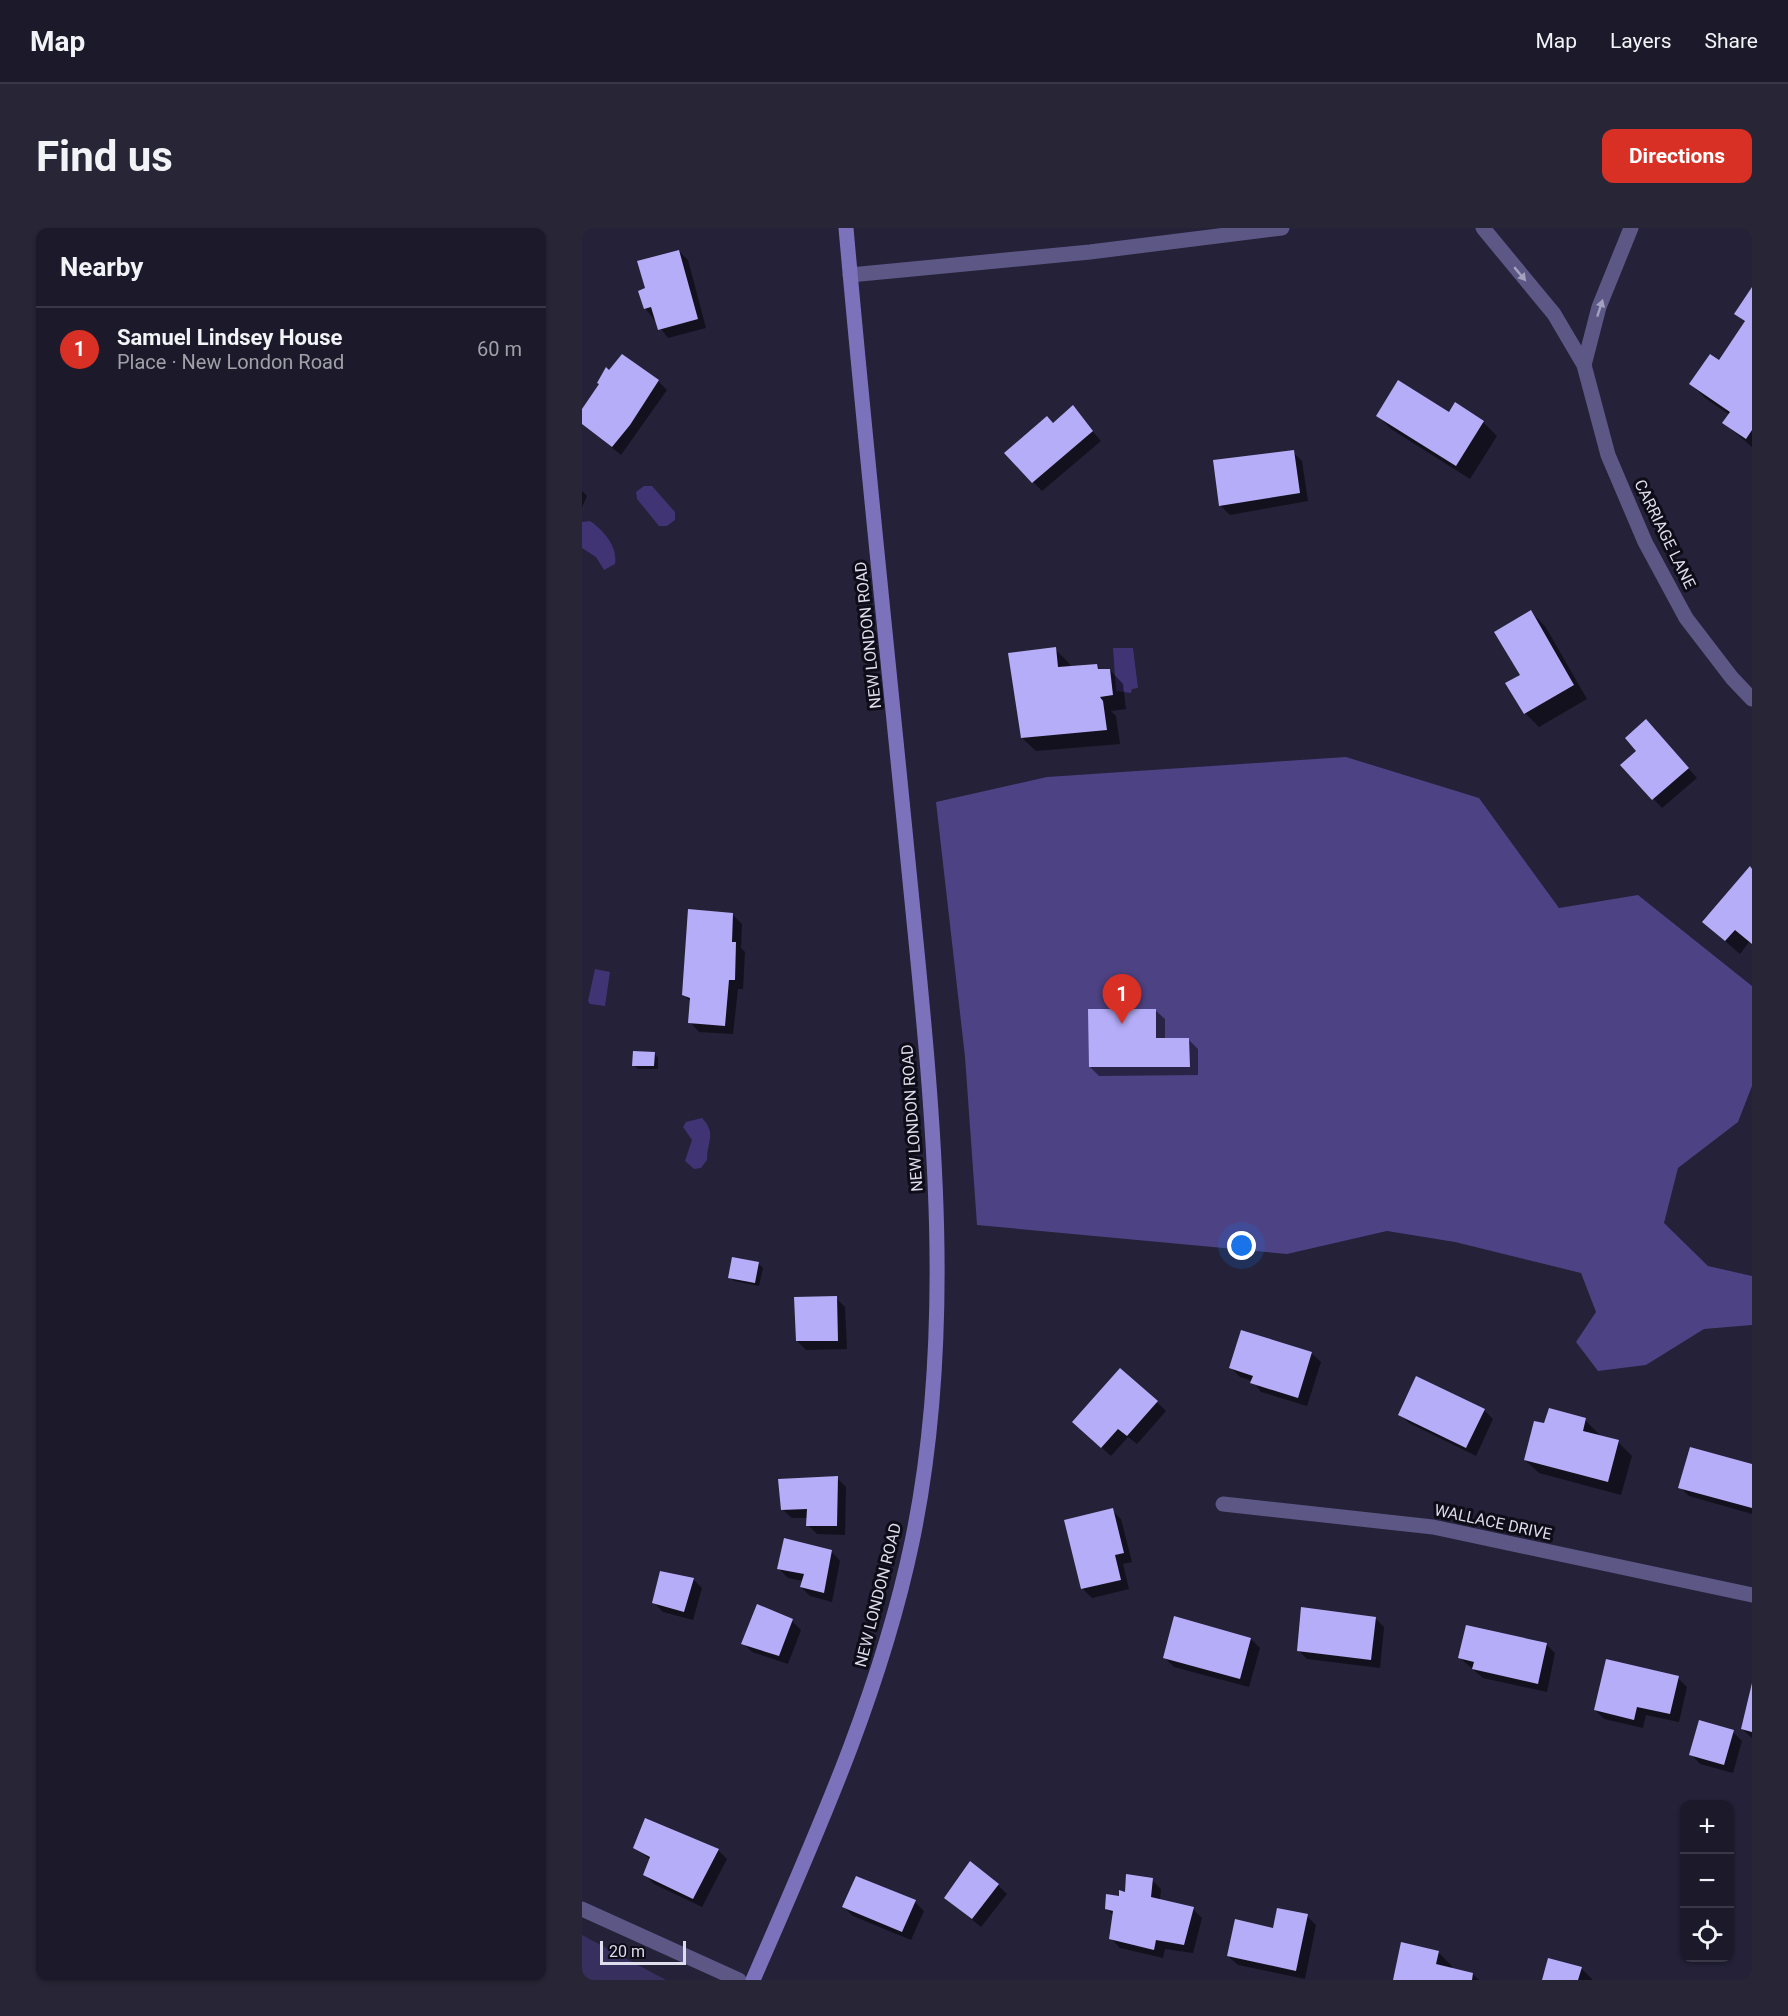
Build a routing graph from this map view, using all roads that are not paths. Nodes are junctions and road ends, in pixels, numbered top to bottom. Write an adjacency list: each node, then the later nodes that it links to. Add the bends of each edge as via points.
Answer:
1 (846, 228): 5 (main road, NEW LONDON ROAD)
2 (1282, 228): 5 (street)
3 (1483, 228): 6 (street, CARRIAGE LANE, one-way to 6, via 1554,314)
4 (1631, 228): 6 (street, CARRIAGE LANE, one-way to 4, via 1599,307)
5 (850, 276): 12 (main road, NEW LONDON ROAD, via 928,1078 937,1225 932,1395 912,1539 877,1669 838,1781)
6 (1584, 365): 7 (street, CARRIAGE LANE, via 1608,455 1645,542 1686,618)
7 (1752, 699)
8 (1223, 1504): 9 (street, WALLACE DRIVE, via 1433,1527)
9 (1752, 1595)
10 (582, 1909): 11 (street)
11 (740, 1980)
12 (753, 1980)

